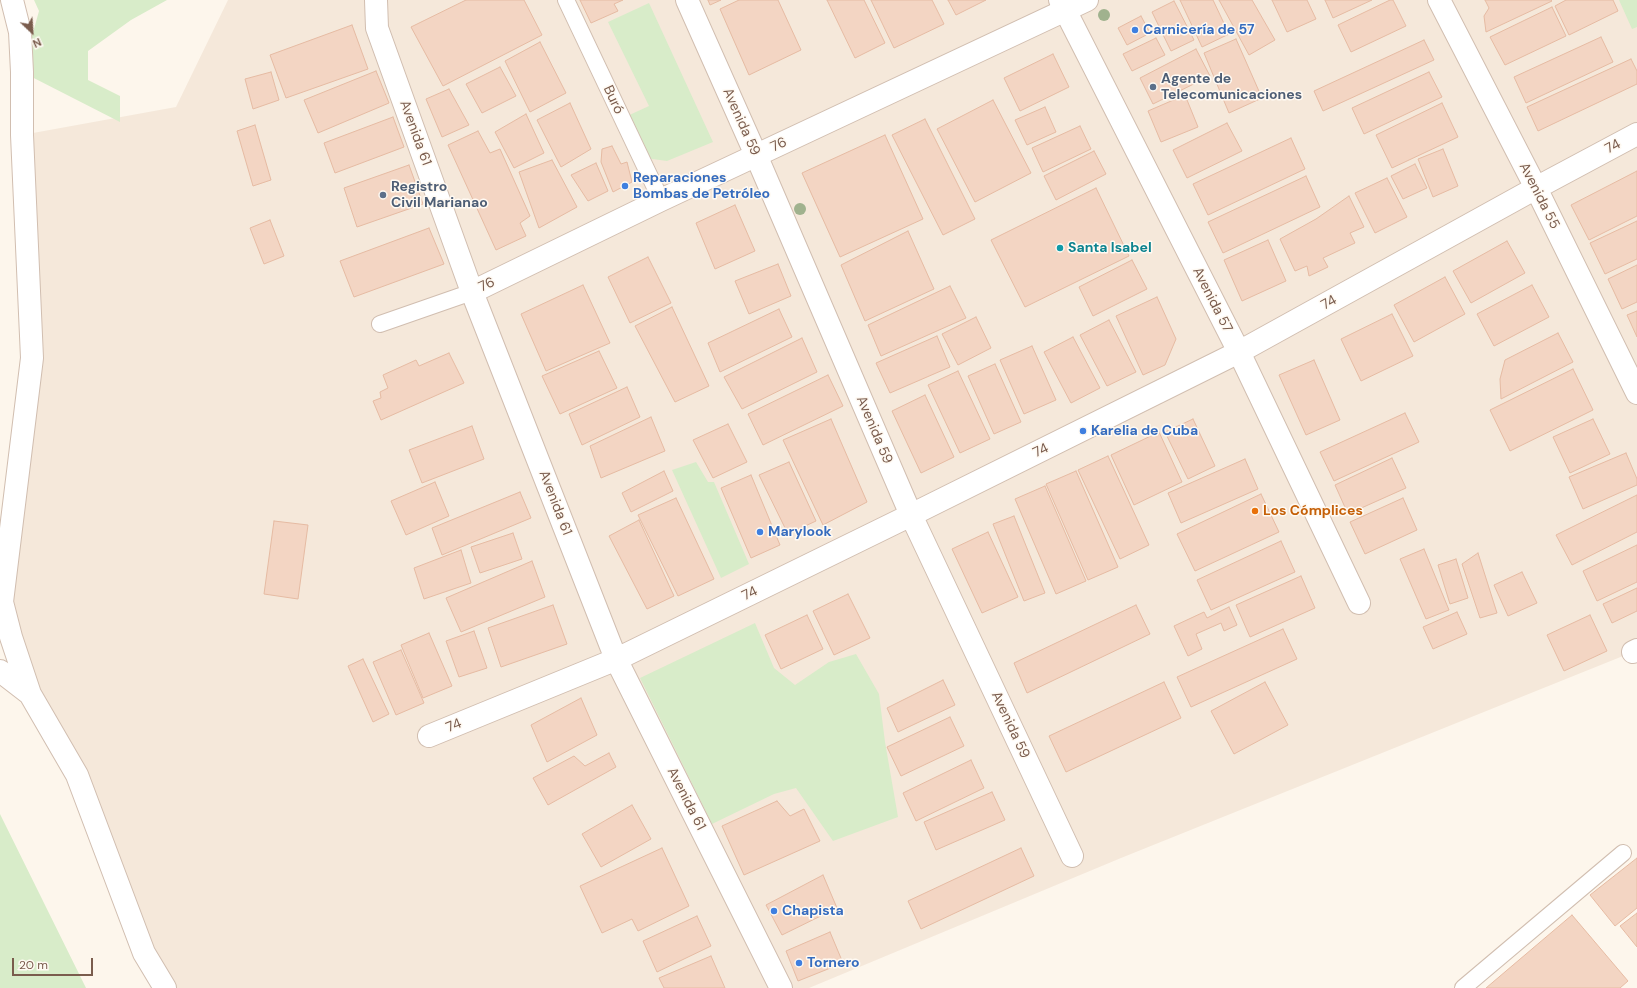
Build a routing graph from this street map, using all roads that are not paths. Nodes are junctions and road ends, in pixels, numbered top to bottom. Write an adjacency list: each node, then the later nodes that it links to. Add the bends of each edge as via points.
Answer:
1 (12, 0): 20 (street, via 20,32 32,358 2,602 10,637)
2 (376, 0): 12 (street, Avenida 61, via 378,28)
3 (566, 0): 11 (lane, Buró)
4 (687, 0): 9 (street, Avenida 59)
5 (1087, 0): 7 (street, 76)
6 (1439, 0): 10 (street, Avenida 55)
7 (1062, 6): 9 (street, 76); 14 (street, Avenida 57)
8 (1637, 134): 10 (street, 74)
9 (756, 156): 11 (street, 76); 16 (street, Avenida 59)
10 (1536, 188): 14 (street, 74); 15 (street, Avenida 55)
11 (661, 200): 12 (street, 76)
12 (472, 292): 13 (lane); 18 (street, Avenida 61)
13 (380, 324)
14 (1239, 352): 16 (street, 74); 17 (street, Avenida 57)
15 (1637, 393)
16 (911, 515): 18 (street, 74); 23 (street, Avenida 59)
17 (1359, 603)
18 (616, 659): 21 (street, 74); 25 (street, Avenida 61)
19 (0, 671): 20 (street)
20 (30, 694): 24 (street, via 77,775 144,953)
21 (429, 736)
22 (1623, 853): 26 (lane)
23 (1072, 856)
24 (164, 988)
25 (781, 988)
26 (1463, 988)

